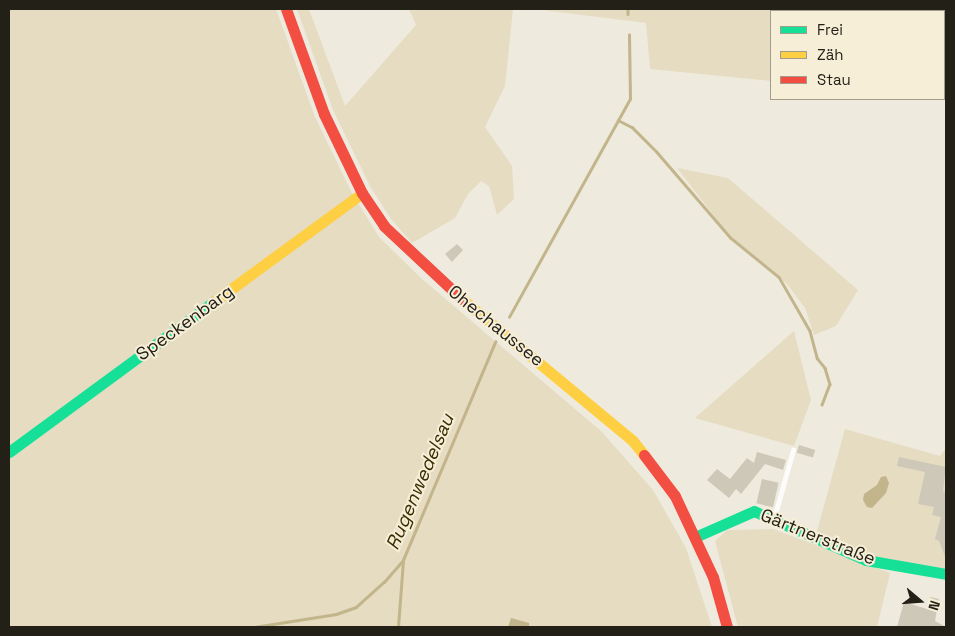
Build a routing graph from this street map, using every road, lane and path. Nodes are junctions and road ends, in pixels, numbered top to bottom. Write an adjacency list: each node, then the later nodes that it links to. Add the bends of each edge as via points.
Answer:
1 (286, 9): 2 (main road, Ohechaussee, via 324,114)
2 (362, 194): 4 (main road, Speckenbarg); 6 (main road, Ohechaussee, via 384,226 412,255 633,441 675,496)
3 (793, 450): 5 (lane)
4 (9, 452)
5 (774, 518): 6 (main road, Gärtnerstraße, via 748,512); 7 (main road, Gärtnerstraße, via 866,560)
6 (695, 537): 8 (main road, Ohechaussee, via 713,577)
7 (946, 574)
8 (727, 627)

